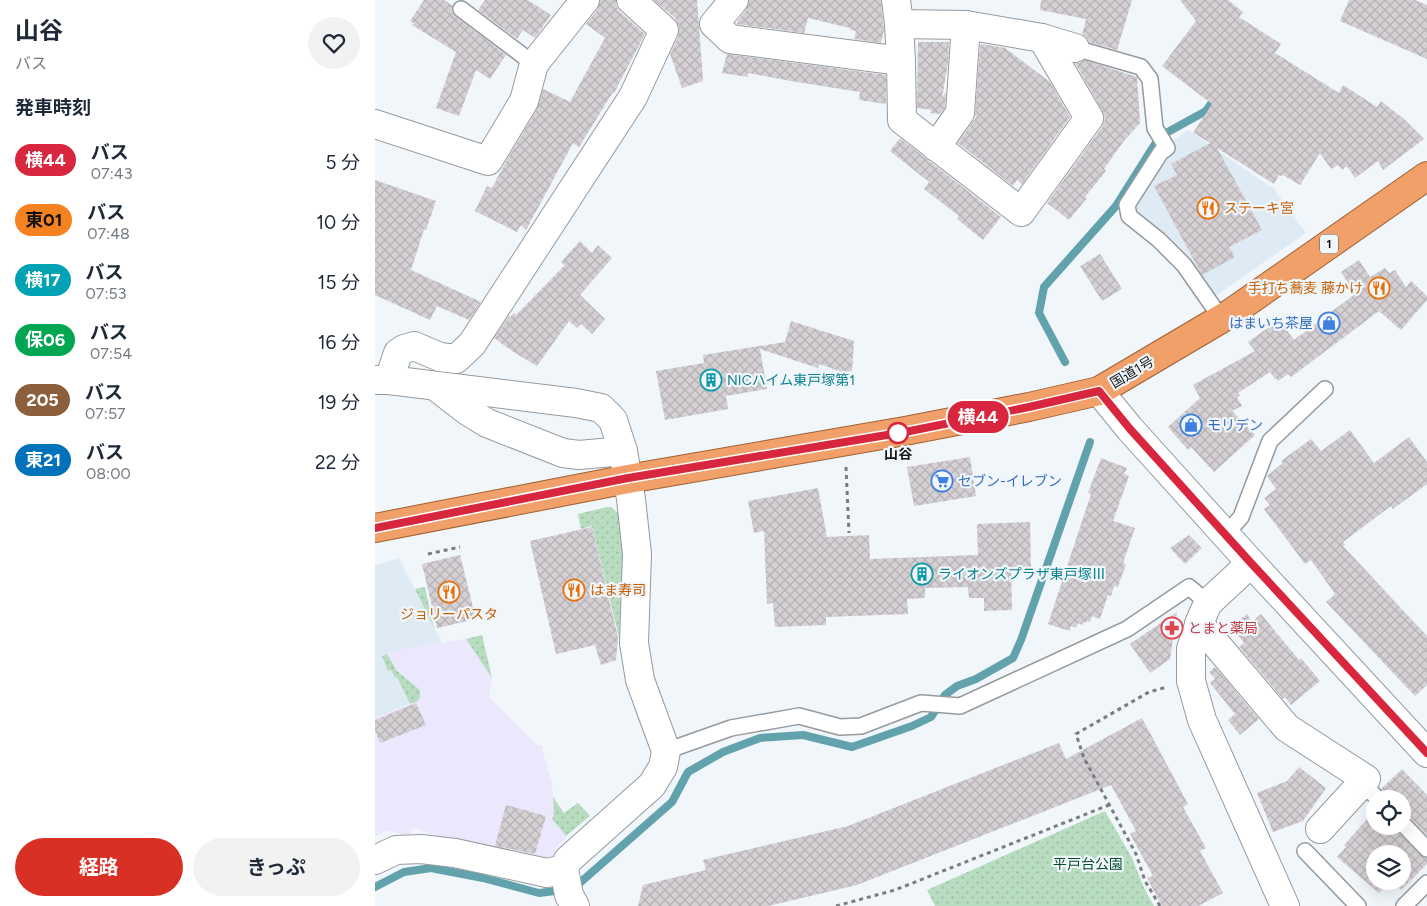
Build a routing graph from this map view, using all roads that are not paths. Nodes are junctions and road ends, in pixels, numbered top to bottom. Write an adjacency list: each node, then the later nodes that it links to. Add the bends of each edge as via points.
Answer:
1 (585, 0): 10 (street)
2 (631, 0): 15 (street, via 664,30 633,97 472,344 456,359 440,357 414,346 404,349 398,353)
3 (734, 0): 9 (street, via 714,24 730,39)
4 (461, 9): 10 (lane)
5 (897, 12): 6 (street); 9 (street)
6 (966, 25): 7 (street); 12 (street, via 960,113)
7 (1042, 38): 8 (street); 12 (street, via 1089,118 1021,212)
8 (1075, 48): 14 (lane, via 1141,67 1150,79 1155,128 1167,148 1161,152 1127,205 1129,216 1184,265)
9 (901, 61): 12 (street, via 902,120)
10 (534, 64): 11 (street, via 524,101 488,162)
11 (375, 124)
12 (936, 147)
13 (1427, 176): 14 (highway, 国道1号 / 1)
14 (1221, 318): 18 (highway, 国道1号 / 1)
15 (382, 380): 16 (street)
16 (435, 386): 19 (street, via 487,423 563,453 579,456); 19 (street, via 601,408 613,420)
17 (1325, 389): 22 (lane, via 1270,440 1241,517)
18 (1099, 391): 20 (highway, 国道1号 / 1, via 905,432); 22 (street)
19 (623, 451): 20 (street)
20 (628, 478): 21 (highway, 国道1号 / 1); 25 (street, via 637,554 634,643 640,680)
21 (375, 528)
22 (1225, 534): 23 (street)
23 (1251, 563): 24 (street); 26 (street)
24 (1204, 614): 25 (lane, via 1189,587 1127,629 960,706 921,703 861,726 841,727 799,716 731,728); 27 (street, via 1287,728 1366,779); 35 (street, via 1191,650 1191,681 1203,720)
25 (666, 751): 34 (street, via 663,768 653,785 568,860)
26 (1427, 754)
27 (1370, 790)
28 (1366, 794): 30 (street)
29 (1411, 832): 31 (lane)
30 (1313, 840): 36 (lane)
31 (1427, 849)
32 (375, 860): 34 (street, via 396,850 421,848 455,853 547,873)
33 (1427, 883): 37 (lane)
34 (569, 890)
35 (1285, 906)
36 (1358, 906)
37 (1404, 906)

